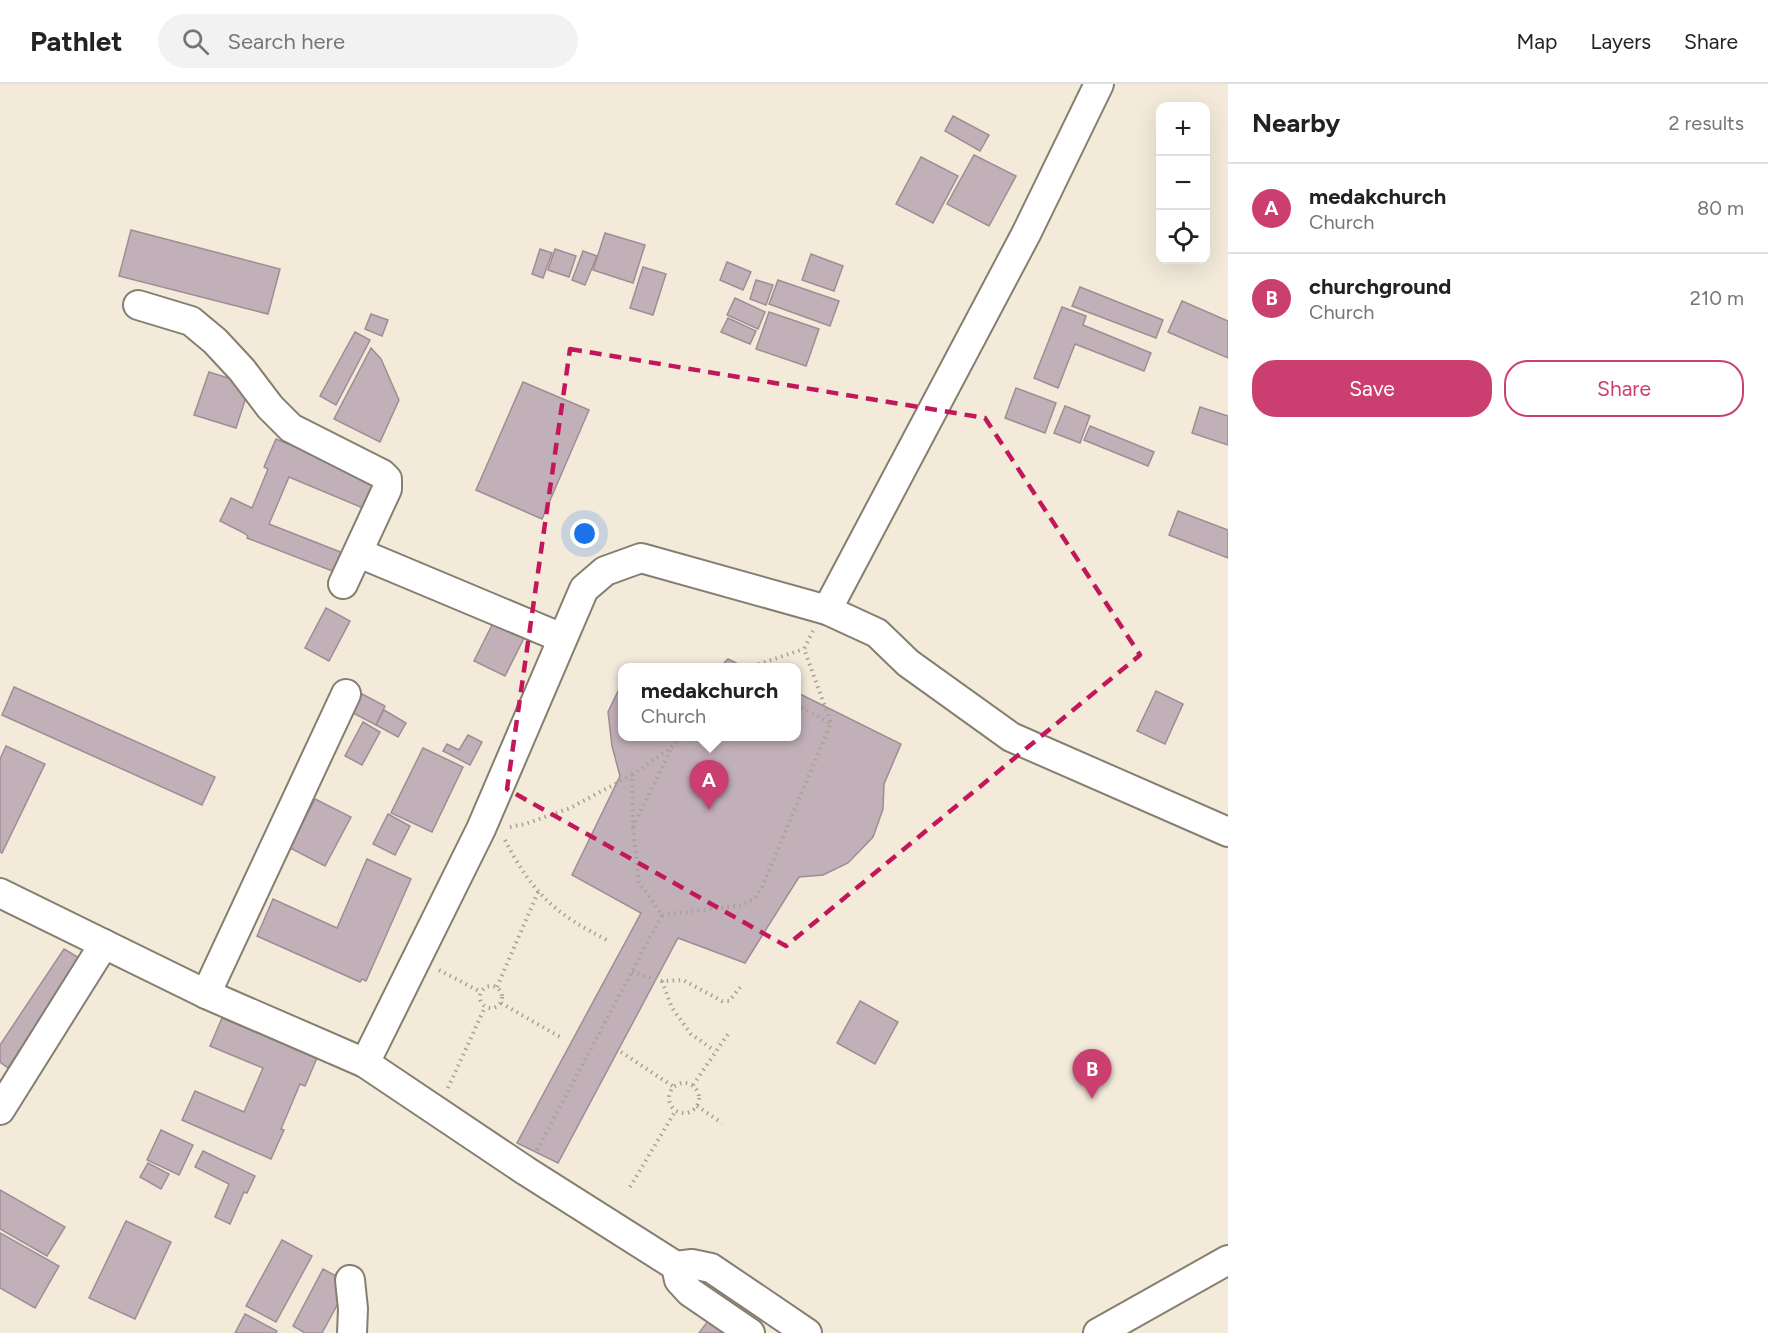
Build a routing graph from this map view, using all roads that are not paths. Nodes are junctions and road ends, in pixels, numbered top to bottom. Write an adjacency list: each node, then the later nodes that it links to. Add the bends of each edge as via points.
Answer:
1 (1099, 84): 5 (street, via 1020,244)
2 (138, 305): 3 (street, via 191,321 215,341 291,428 387,479 387,489)
3 (359, 553): 4 (street); 6 (street)
4 (343, 584)
5 (827, 610): 6 (street, via 641,558 604,571 584,589); 8 (street, via 877,633 908,663 1011,737)
6 (562, 638): 12 (street, via 490,829)
7 (346, 694): 11 (street)
8 (1228, 832)
9 (2, 899): 10 (street)
10 (104, 944): 11 (street); 13 (street)
11 (206, 994): 12 (street)
12 (365, 1063): 15 (street)
13 (0, 1110)
14 (1228, 1260): 20 (street)
15 (676, 1266): 18 (street, via 679,1280 690,1292); 19 (street, via 692,1263 711,1268)
16 (350, 1280): 17 (street)
17 (352, 1333)
18 (750, 1333)
19 (807, 1333)
20 (1098, 1333)

